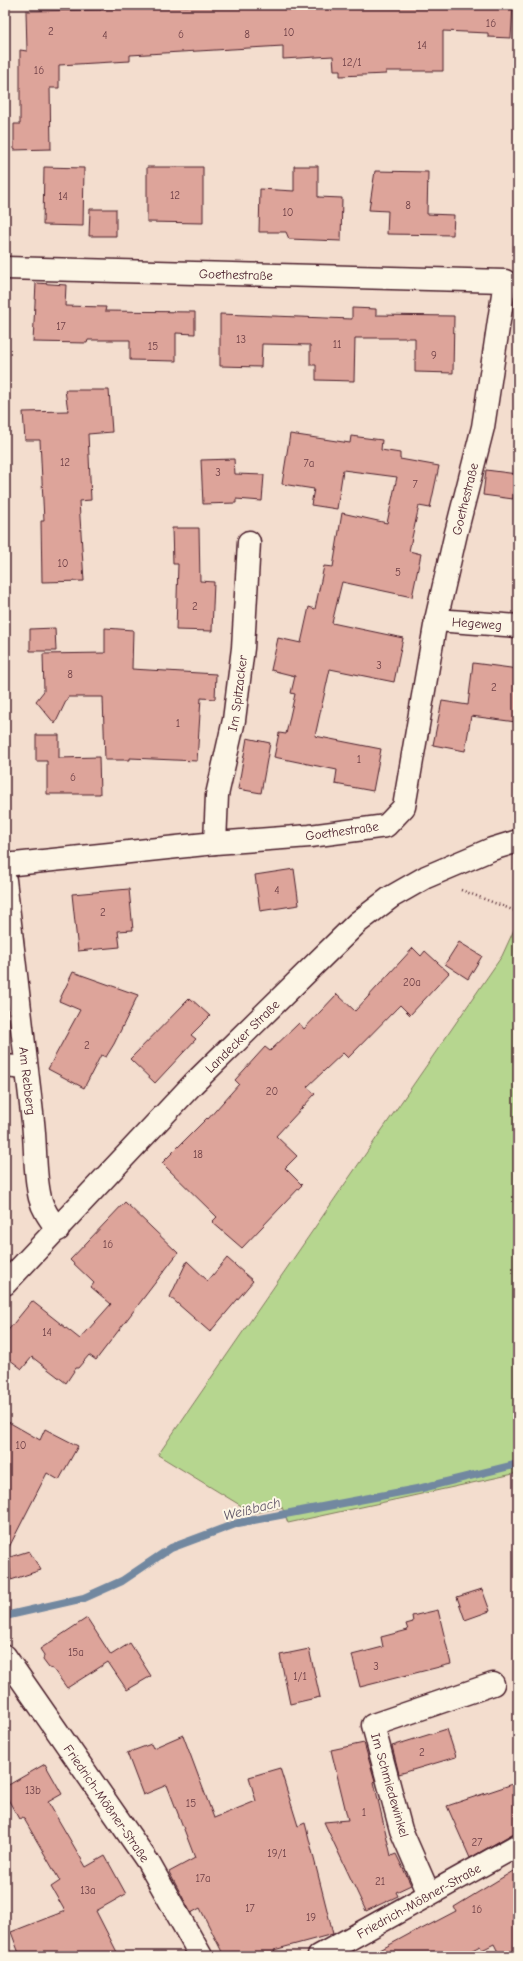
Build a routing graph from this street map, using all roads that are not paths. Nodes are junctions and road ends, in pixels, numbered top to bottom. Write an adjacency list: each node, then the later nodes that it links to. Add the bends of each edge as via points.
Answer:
1 (5, 268): 2 (street, Goethestraße)
2 (512, 281): 4 (street, Goethestraße, via 483,427)
3 (249, 542): 7 (street, Im Spitzacker, via 243,648 234,720 217,794)
4 (436, 620): 5 (street, Hegeweg); 7 (street, Goethestraße, via 404,807 386,826 310,836)
5 (518, 626)
6 (518, 841): 11 (street, Landecker Straße, via 492,849 426,877 391,897 357,923 193,1084)
7 (215, 843): 8 (street, Goethestraße)
8 (5, 865)
9 (5, 880): 10 (street, Am Rebberg)
10 (15, 1067): 11 (street, Am Rebberg, via 33,1124 35,1176 40,1199 46,1214)
11 (58, 1230): 12 (street, Landecker Straße)
12 (5, 1284)
13 (5, 1656): 17 (street, Friedrich-Mößner-Straße, via 148,1862)
14 (493, 1684): 16 (street, Im Schmiedewinkel, via 374,1725 401,1830)
15 (518, 1845): 16 (street, Friedrich-Mößner-Straße)
16 (429, 1894): 18 (street, Friedrich-Mößner-Straße)
17 (201, 1956)
18 (319, 1956)

